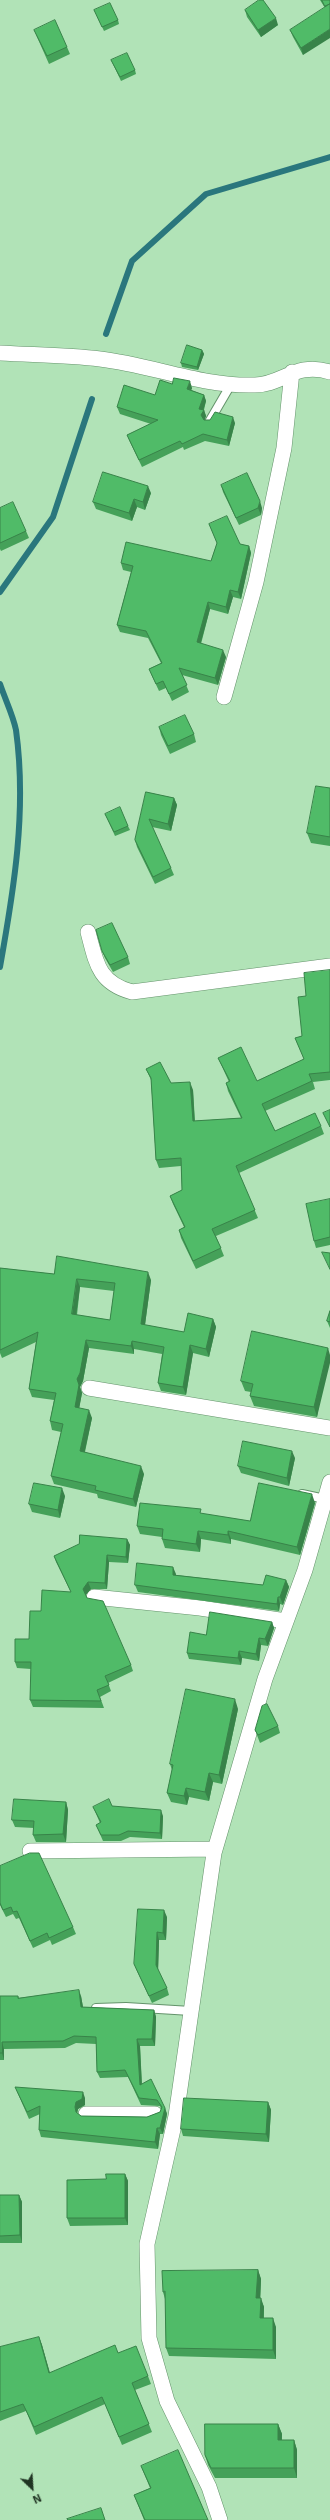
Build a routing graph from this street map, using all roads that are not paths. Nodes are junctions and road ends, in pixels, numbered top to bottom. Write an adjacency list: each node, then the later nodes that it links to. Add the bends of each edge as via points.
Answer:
1 (0, 353): 4 (street, via 100,358)
2 (292, 372): 3 (street, via 318,368); 4 (street, via 260,385); 6 (street, via 282,456 256,582)
3 (330, 372)
4 (230, 386): 5 (lane)
5 (209, 422)
6 (224, 697)
7 (88, 932): 8 (street, via 95,960 103,975 117,988 132,992)
8 (330, 966)
9 (89, 1388): 10 (street)
10 (330, 1428)
11 (330, 1482): 13 (street)
12 (294, 1493): 13 (lane)
13 (325, 1499): 15 (street, via 305,1570)
14 (94, 1597): 15 (street, via 200,1608)
15 (286, 1621): 16 (street, via 265,1679)
16 (215, 1849): 17 (street); 19 (street)
17 (30, 1852)
18 (96, 2008): 19 (lane)
19 (191, 2011): 21 (street)
20 (86, 2114): 21 (street)
21 (166, 2115): 22 (street, via 147,2244 149,2338 167,2401 209,2487)
22 (220, 2520)

